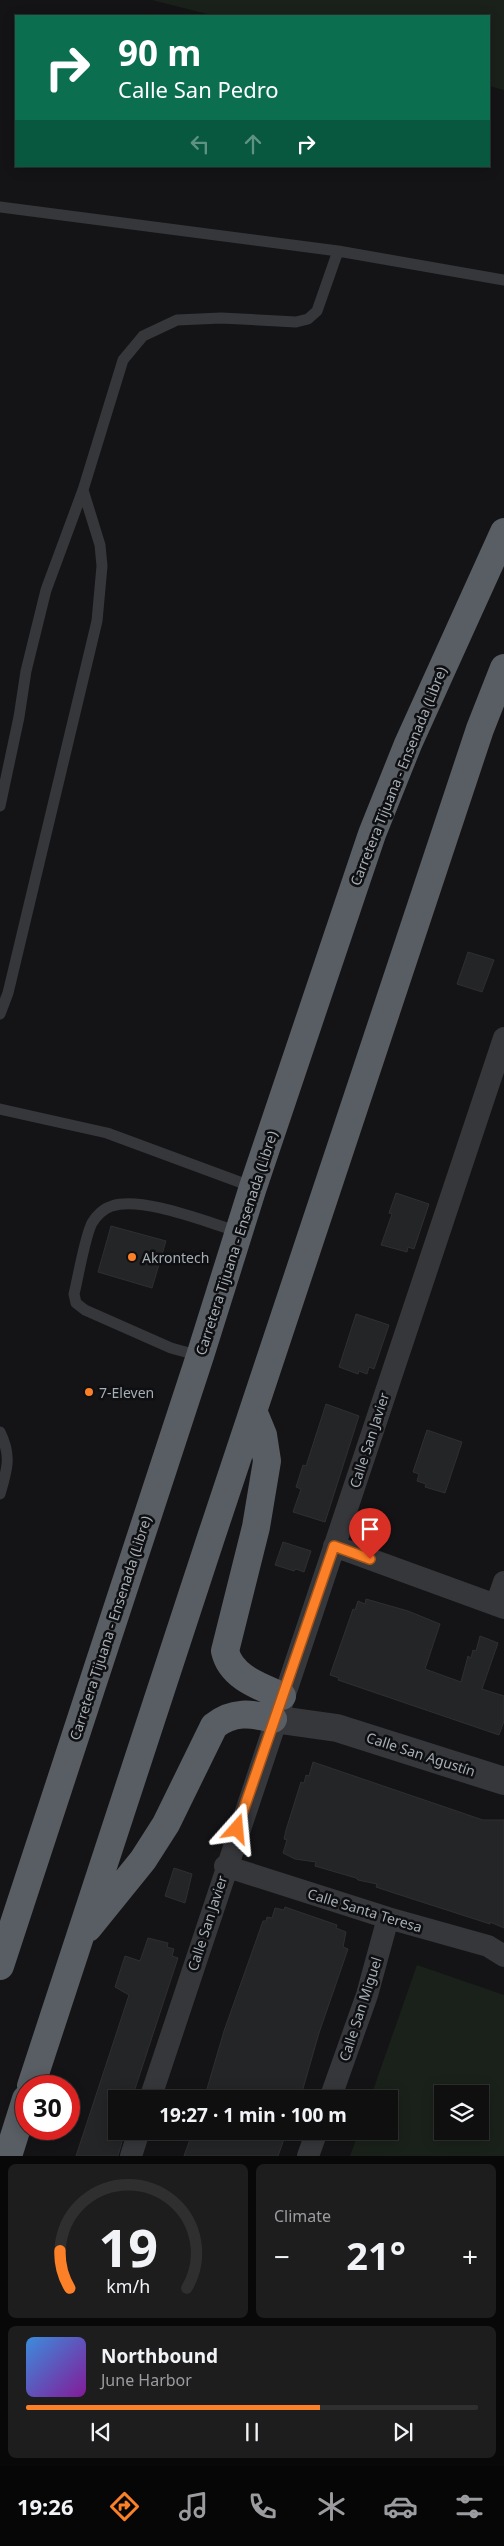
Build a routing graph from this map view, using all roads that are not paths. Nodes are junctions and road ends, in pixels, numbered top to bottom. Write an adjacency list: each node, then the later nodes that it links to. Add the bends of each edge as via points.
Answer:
1 (0, 207): 2 (lane)
2 (338, 251): 3 (lane); 4 (lane, via 316,311 308,319 296,322 221,318 177,320 142,336 123,360)
3 (504, 280)
4 (83, 490): 7 (lane, via 46,590 26,671); 8 (lane, via 100,545 102,566 97,621 8,993)
5 (504, 532): 11 (highway, Carretera Tijuana - Ensenada (Libre), via 408,744 372,834)
6 (504, 668): 14 (highway, via 480,729 297,1272)
7 (0, 806)
8 (0, 1014)
9 (504, 1038): 17 (street, Calle San Javier)
10 (0, 1109): 11 (lane, via 106,1133)
11 (253, 1187): 12 (highway, Carretera Tijuana - Ensenada (Libre))
12 (240, 1232): 13 (highway, Carretera Tijuana - Ensenada (Libre)); 13 (lane, via 168,1210 127,1204 111,1206 91,1224 74,1294 76,1303 171,1348)
13 (200, 1356): 26 (highway, Carretera Tijuana - Ensenada (Libre))
14 (254, 1413): 20 (highway, via 263,1435 267,1461 256,1527 225,1650 227,1659 240,1674 257,1685); 24 (highway)
15 (0, 1432): 16 (lane, via 8,1448 7,1469)
16 (0, 1494)
17 (334, 1546): 19 (street); 20 (street, Calle San Javier)
18 (504, 1582): 19 (street)
19 (500, 1606)
20 (277, 1708): 21 (street, Calle San Agustín); 22 (street, Calle San Javier); 24 (highway, via 240,1714 214,1726 152,1846)
21 (504, 1781)
22 (225, 1866): 23 (street, Calle Santa Teresa); 28 (street, Calle San Javier)
23 (388, 1918): 25 (street, Calle Santa Teresa, via 488,1946); 29 (street, Calle San Miguel, via 368,1995)
24 (79, 1938): 27 (highway)
25 (504, 1956)
26 (0, 1966)
27 (35, 2075)
28 (153, 2090)
29 (333, 2090)
30 (15, 2134): 33 (highway)
31 (136, 2140): 34 (street)
32 (314, 2140): 35 (street)
33 (8, 2156)
34 (131, 2156)
35 (308, 2156)

